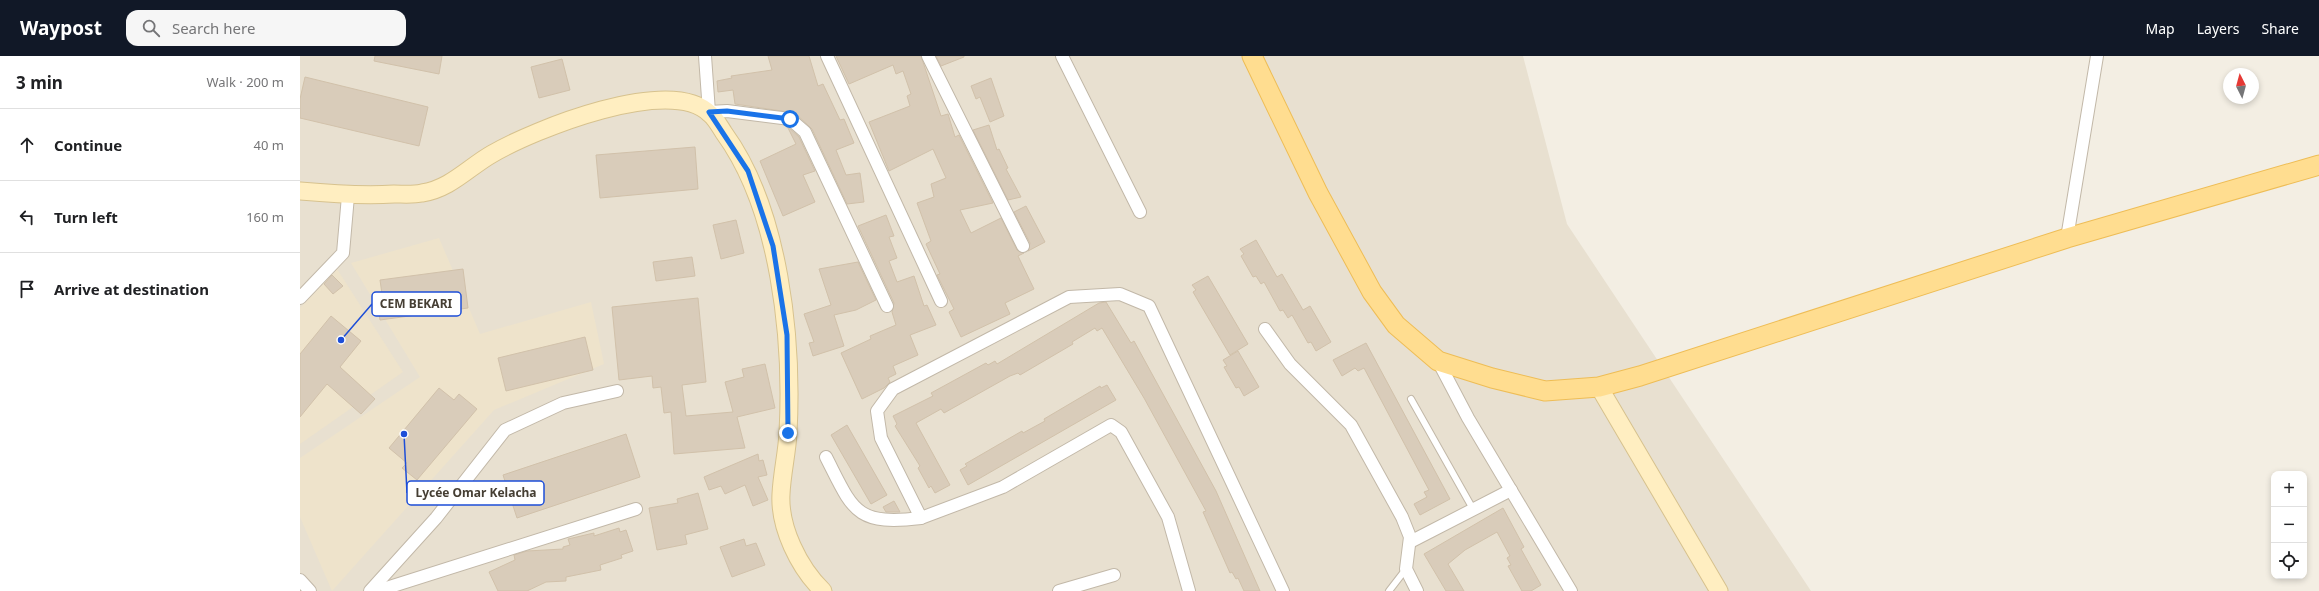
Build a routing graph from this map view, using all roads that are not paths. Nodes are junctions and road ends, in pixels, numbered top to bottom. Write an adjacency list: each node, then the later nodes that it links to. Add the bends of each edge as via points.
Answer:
1 (704, 56): 7 (street)
2 (826, 56): 15 (street)
3 (928, 56): 13 (street)
4 (1062, 56): 11 (street)
5 (1252, 56): 18 (main road, via 1318,193 1372,292 1396,325)
6 (2096, 56): 12 (street)
7 (709, 112): 10 (main road, via 679,101 658,101 599,110 540,129 492,154 440,188 423,193); 16 (street, via 727,111 790,119 805,132); 34 (main road, via 748,171 773,246 787,335 788,433 780,496 795,552 814,582)
8 (2319, 165): 12 (main road)
9 (300, 191): 10 (main road)
10 (348, 196): 14 (street, via 343,253)
11 (1140, 212)
12 (2067, 238): 19 (main road)
13 (1023, 246)
14 (300, 298)
15 (941, 301)
16 (887, 306)
17 (1265, 329): 27 (street, via 1290,364 1351,425 1402,517)
18 (1438, 360): 19 (main road, via 1492,378 1545,391); 23 (street, via 1468,418)
19 (1599, 387): 41 (main road)
20 (617, 391): 32 (street, via 563,403 505,430 436,518)
21 (1411, 399): 25 (lane)
22 (826, 457): 26 (street, via 850,503 870,518)
23 (1511, 490): 25 (street); 40 (street)
24 (636, 509): 33 (street)
25 (1473, 509): 27 (street)
26 (921, 518): 36 (street, via 1003,487 1110,425 1121,432 1168,517); 37 (street, via 880,438 877,411 893,389 1069,296 1120,294 1149,306)
27 (1410, 542): 28 (street)
28 (1406, 569): 38 (lane); 39 (street)
29 (1114, 575): 35 (street)
30 (300, 580): 31 (street)
31 (310, 591)
32 (370, 591)
33 (376, 591)
34 (823, 591)
35 (1059, 591)
36 (1189, 591)
37 (1283, 591)
38 (1389, 591)
39 (1417, 591)
40 (1571, 591)
41 (1719, 591)

